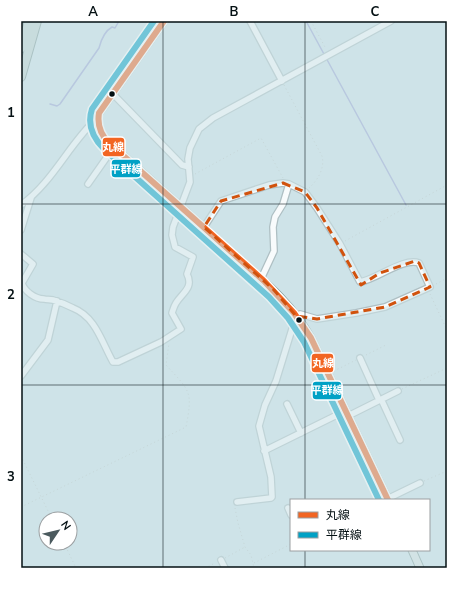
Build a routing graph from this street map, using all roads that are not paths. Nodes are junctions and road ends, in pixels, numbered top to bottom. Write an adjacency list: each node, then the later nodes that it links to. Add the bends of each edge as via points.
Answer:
1 (29, 21): 6 (highway)
2 (37, 21): 7 (highway)
3 (164, 21): 9 (main road)
4 (250, 21): 8 (street)
5 (391, 21): 8 (street)
6 (21, 48)
7 (21, 77)
8 (282, 81): 12 (street, via 213,118 199,129 190,148)
9 (112, 93): 10 (main road); 12 (street, via 182,165)
10 (97, 118): 11 (main road, via 101,134); 15 (street)
11 (114, 147): 13 (street); 17 (main road)
12 (189, 167): 17 (street, via 187,193)
13 (88, 184)
14 (287, 184): 18 (street, via 269,185 222,202); 21 (street, via 283,204 272,227 274,251); 23 (street, via 304,192 317,208 360,282 415,261 419,263 429,288 385,307 364,312 317,319 300,314)
15 (30, 198): 16 (street); 19 (street)
16 (21, 205)
17 (181, 207): 18 (main road); 22 (street, via 172,235 175,247 193,257 187,274 190,280 189,287 175,304 172,313 181,329 171,337 113,362 94,324 75,308)
18 (204, 228): 21 (main road)
19 (21, 230)
20 (21, 254): 22 (street, via 33,264 22,283 24,288 33,296)
21 (261, 279): 23 (main road)
22 (57, 301): 25 (street, via 48,340)
23 (296, 316): 29 (main road, via 311,338); 32 (street, via 259,426)
24 (360, 358): 27 (street)
25 (21, 376)
26 (398, 391): 27 (street)
27 (380, 400): 29 (street); 31 (street)
28 (287, 404): 30 (street)
29 (346, 413): 30 (street); 34 (main road)
30 (301, 433): 32 (street)
31 (400, 440)
32 (264, 451): 36 (street, via 271,477 272,497)
33 (420, 483): 35 (street)
34 (387, 499)
35 (389, 499)
36 (237, 502)
37 (288, 508): 38 (street)
38 (290, 513)
39 (412, 551): 42 (main road)
40 (221, 560): 41 (street)
41 (225, 568)
42 (420, 568)

